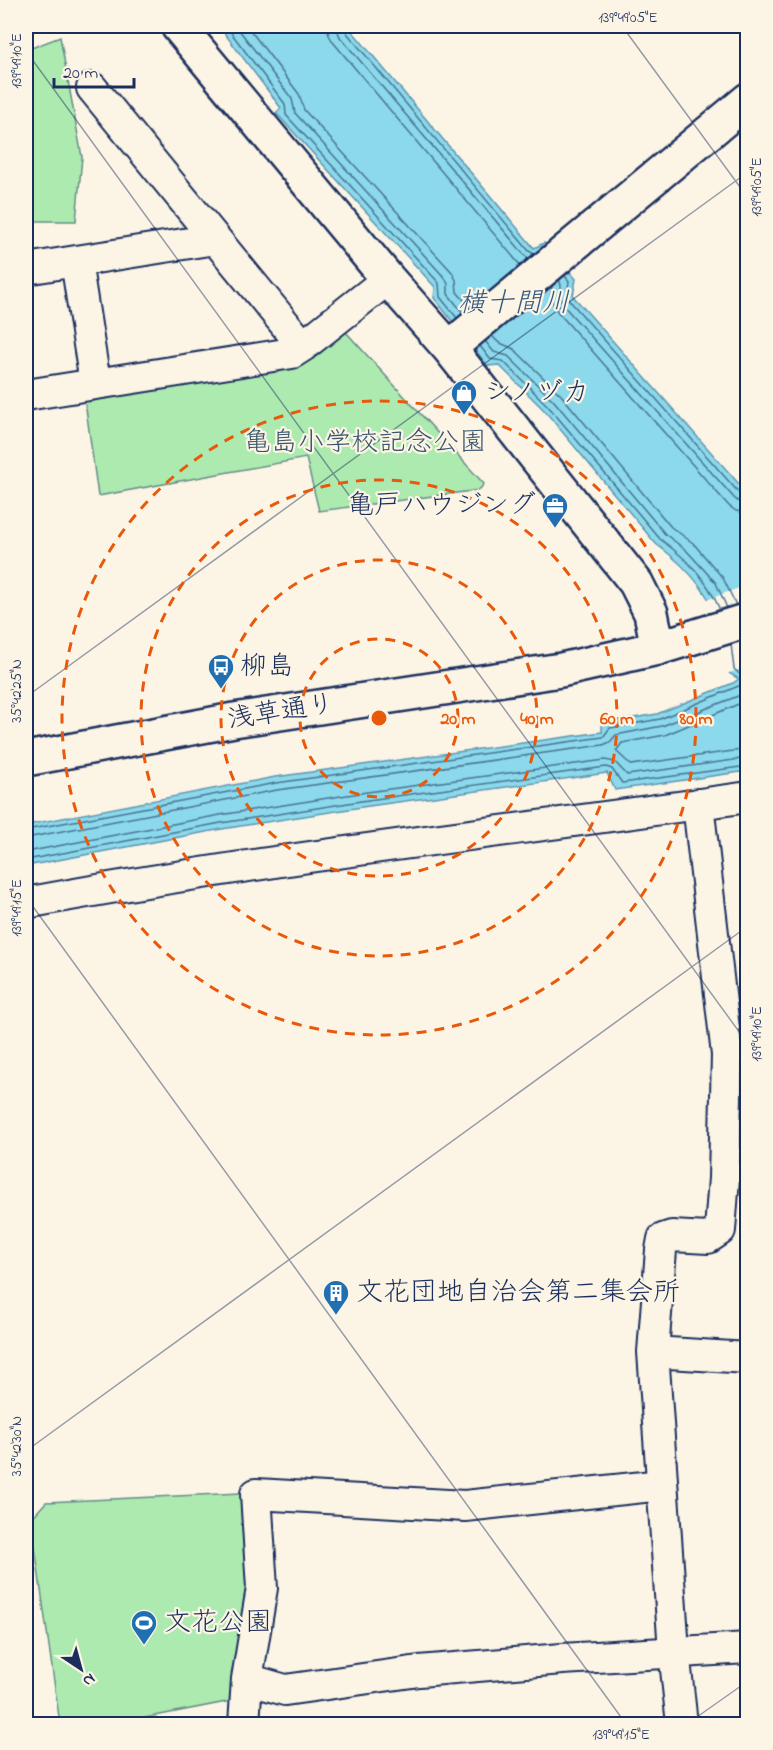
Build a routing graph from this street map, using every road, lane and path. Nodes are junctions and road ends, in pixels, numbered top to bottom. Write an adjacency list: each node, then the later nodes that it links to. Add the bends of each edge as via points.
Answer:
1 (178, 26): 7 (street)
2 (92, 88): 4 (street)
3 (747, 100): 8 (street)
4 (215, 239): 5 (street); 9 (street)
5 (76, 261): 6 (street); 10 (street)
6 (26, 269)
7 (388, 279): 8 (street); 9 (street)
8 (454, 344): 13 (street, via 636,583 651,613)
9 (303, 346): 10 (street, via 292,353)
10 (95, 383): 11 (street)
11 (26, 395)
12 (747, 620): 13 (street, 浅草通り)
13 (658, 648): 14 (street, 浅草通り, via 561,670 234,720)
14 (26, 759)
15 (747, 797): 16 (street)
16 (698, 804): 17 (street, via 248,864); 18 (street)
17 (26, 903)
18 (737, 1054): 19 (street, via 720,1230 708,1238 663,1239)
19 (653, 1352): 20 (street); 21 (street)
20 (747, 1358)
21 (662, 1485): 23 (street); 24 (street, via 465,1506 256,1494 262,1588)
22 (747, 1648): 23 (street)
23 (674, 1651): 24 (street, via 419,1671 285,1690); 26 (street)
24 (247, 1679): 25 (street)
25 (244, 1725)
26 (682, 1725)

